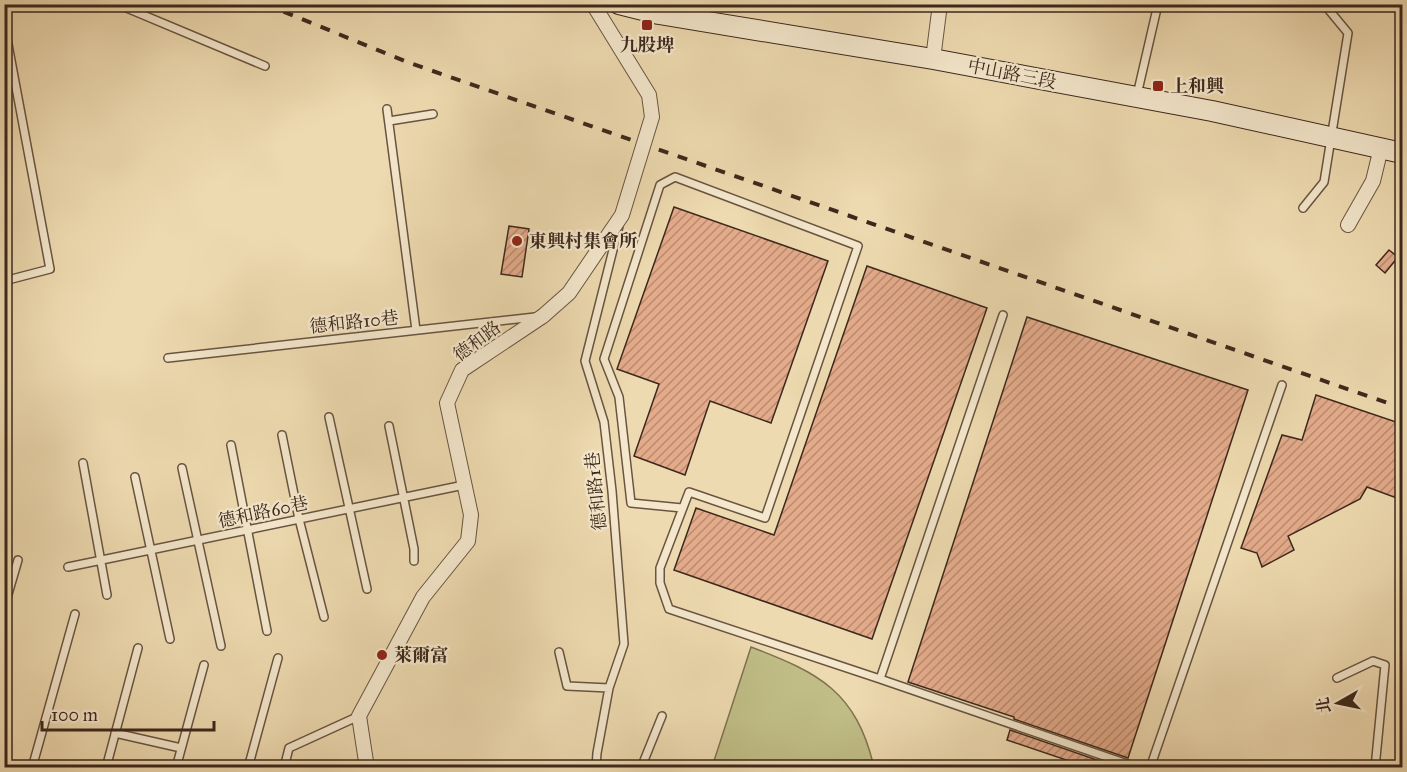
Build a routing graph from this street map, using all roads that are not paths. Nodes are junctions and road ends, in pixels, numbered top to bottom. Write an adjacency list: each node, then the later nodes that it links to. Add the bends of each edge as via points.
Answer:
1 (117, 4): 9 (lane)
2 (593, 4): 18 (street, 德和路, bridge, via 649,95 652,117)
3 (619, 4): 8 (street, 中山路三段)
4 (940, 4): 8 (street)
5 (1158, 4): 10 (lane)
6 (1324, 4): 14 (lane, via 1348,33)
7 (4, 23): 20 (lane, via 50,268)
8 (933, 59): 10 (street, 中山路三段)
9 (265, 66)
10 (1136, 97): 14 (street, 中山路三段)
11 (387, 109): 13 (lane)
12 (433, 114): 13 (lane)
13 (389, 121): 23 (lane)
14 (1331, 137): 15 (street, 中山路三段); 17 (lane, via 1324,182)
15 (1381, 148): 16 (street, 中山路三段); 19 (street, via 1373,181)
16 (1402, 153)
17 (1303, 208)
18 (622, 215): 22 (street, 德和路, bridge, via 569,293); 59 (lane, 德和路1巷, via 585,361 604,422 624,644)
19 (1348, 225)
20 (4, 281)
21 (1003, 315): 58 (lane)
22 (543, 316): 23 (lane, 德和路10巷); 33 (street, 德和路, via 462,370 447,403)
23 (416, 330): 24 (lane, 德和路10巷)
24 (168, 358)
25 (1281, 386): 73 (lane)
26 (329, 417): 36 (lane)
27 (389, 426): 34 (lane)
28 (282, 435): 37 (lane)
29 (231, 445): 38 (lane)
30 (83, 463): 42 (lane)
31 (182, 468): 39 (lane)
32 (135, 477): 40 (lane)
33 (464, 485): 34 (lane, 德和路60巷); 60 (street, 德和路, via 471,516 468,541 423,597)
34 (403, 498): 36 (lane, 德和路60巷); 43 (lane)
35 (682, 508): 35 (lane, via 688,492 765,518 858,246 675,177 660,185 604,359 619,397 631,503); 58 (lane, via 660,568 660,583 669,609)
36 (351, 509): 37 (lane, 德和路60巷); 45 (lane)
37 (299, 519): 38 (lane, 德和路60巷); 49 (lane)
38 (248, 530): 39 (lane, 德和路60巷); 50 (lane)
39 (198, 541): 40 (lane, 德和路60巷); 52 (lane)
40 (150, 550): 42 (lane, 德和路60巷); 51 (lane)
41 (18, 560): 47 (lane)
42 (99, 561): 44 (lane, 德和路60巷); 46 (lane)
43 (414, 561)
44 (68, 567)
45 (368, 589)
46 (107, 595)
47 (4, 608)
48 (75, 614): 64 (lane)
49 (324, 617)
50 (267, 631)
51 (170, 639)
52 (221, 646)
53 (138, 648): 62 (lane)
54 (559, 652): 59 (lane, via 567,686)
55 (278, 658): 67 (lane)
56 (204, 665): 63 (lane)
57 (1337, 678): 74 (lane, via 1373,661 1385,665)
58 (879, 679): 72 (lane)
59 (609, 688): 70 (lane, 德和路1巷)
60 (359, 716): 68 (lane, via 289,748); 69 (street)
61 (662, 716): 71 (lane)
62 (115, 733): 63 (lane); 65 (lane)
63 (181, 748): 66 (lane)
64 (32, 768)
65 (105, 768)
66 (176, 768)
67 (248, 768)
68 (284, 768)
69 (367, 768)
70 (596, 768)
71 (641, 768)
72 (1139, 768)
73 (1150, 768)
74 (1375, 768)

